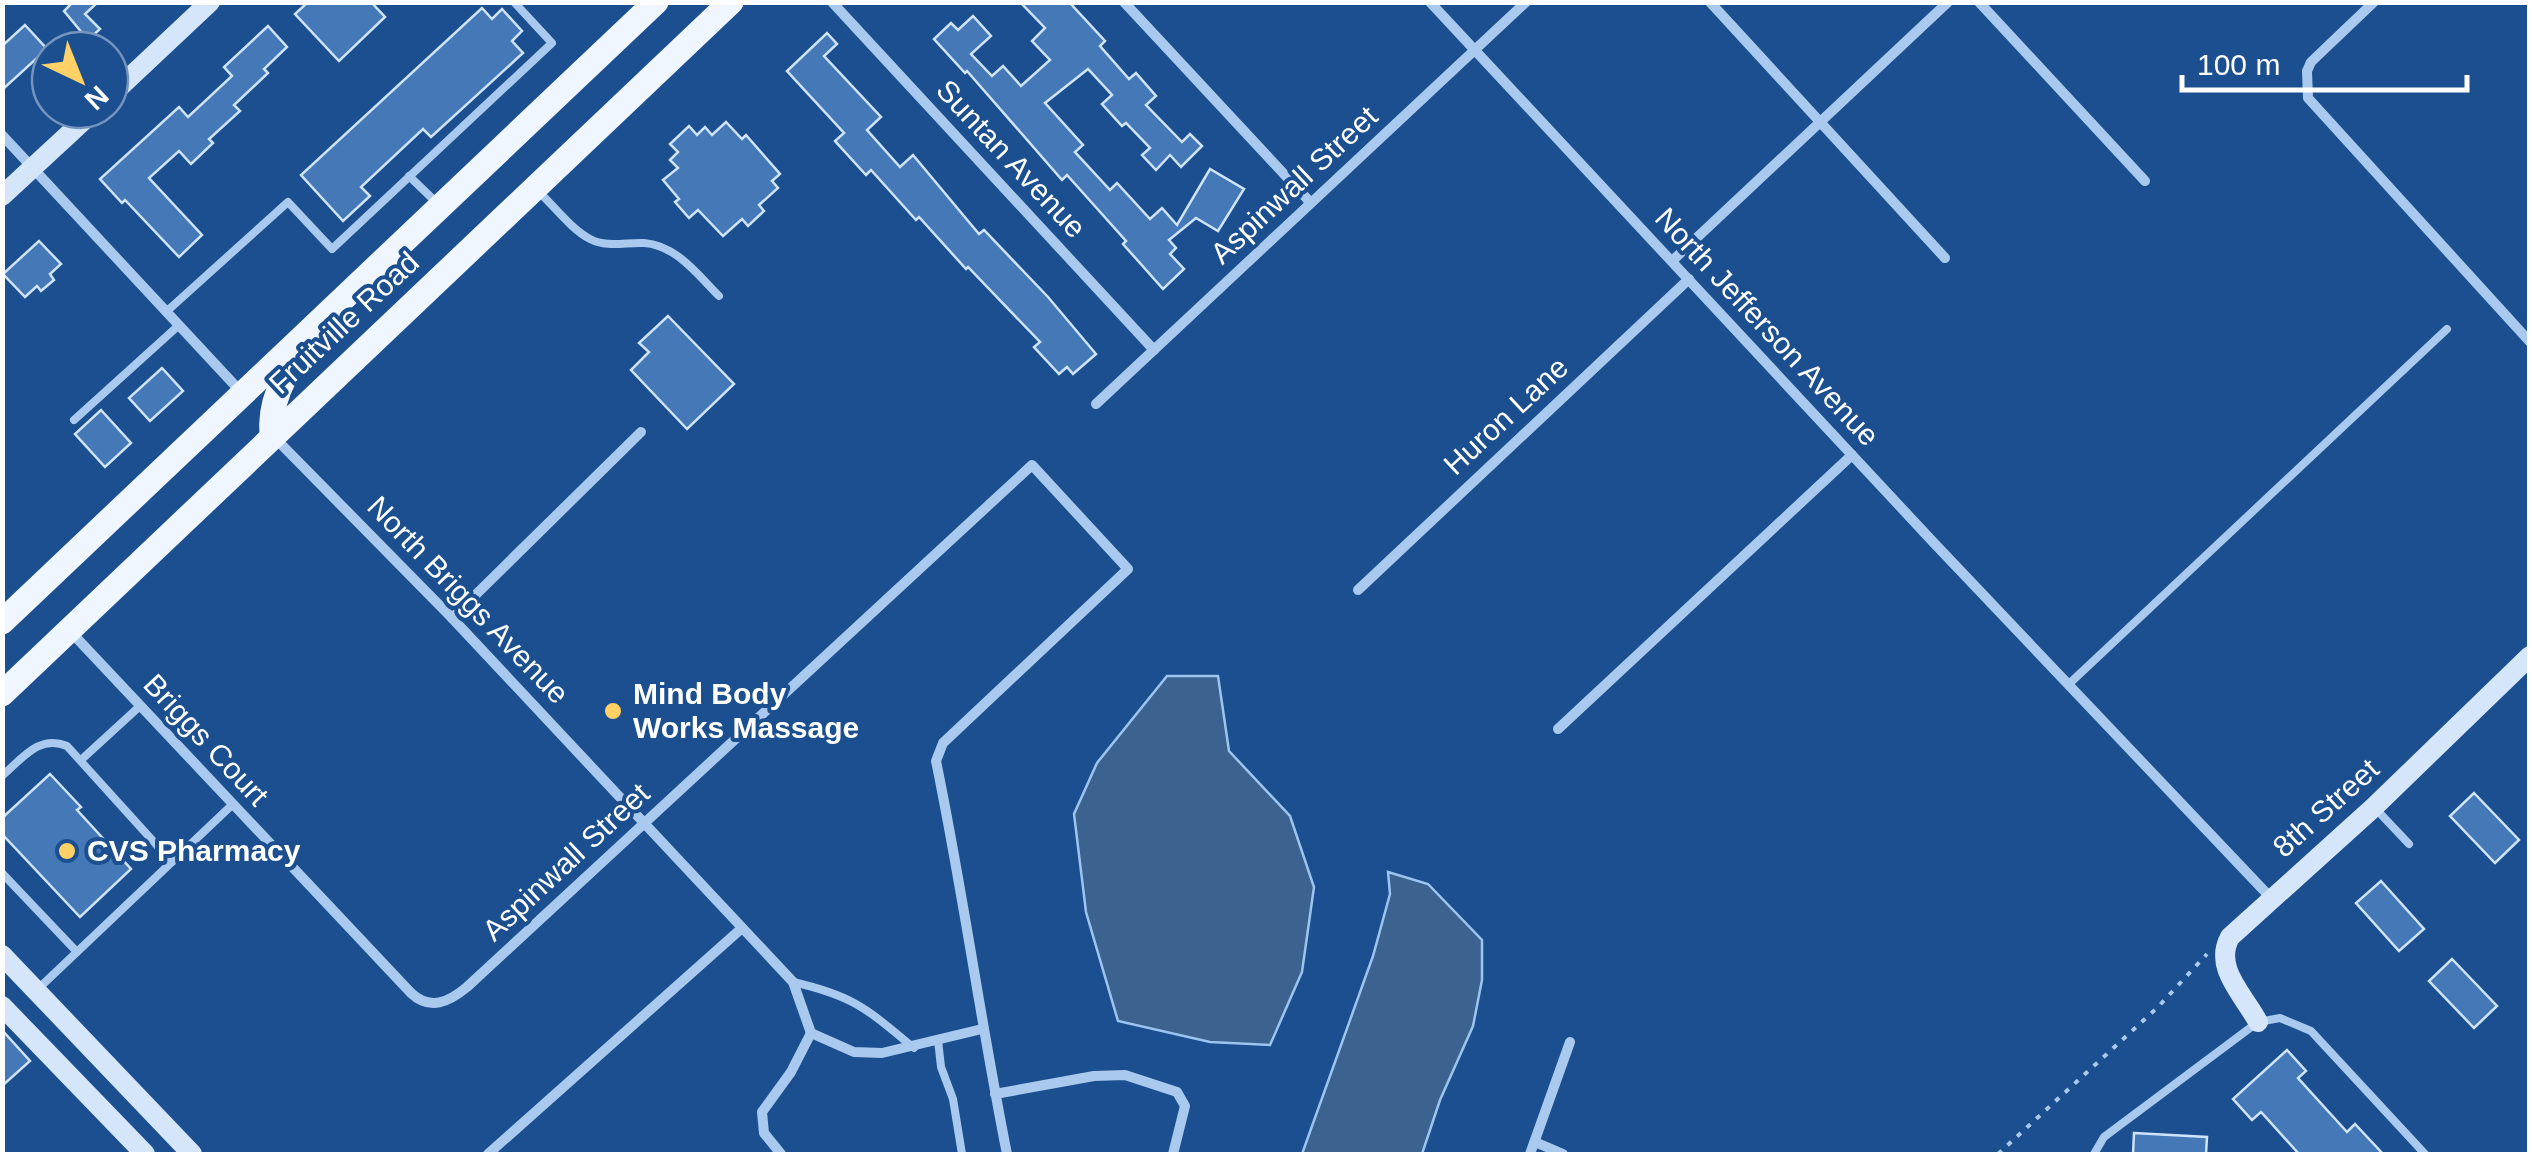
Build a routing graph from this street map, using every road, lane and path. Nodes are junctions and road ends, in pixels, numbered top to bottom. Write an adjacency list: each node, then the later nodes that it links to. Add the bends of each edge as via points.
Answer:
1 (210, 2): 14 (street)
2 (514, 2): 19 (lane, via 552,44)
3 (656, 2): 24 (main road, Fruitville Road)
4 (731, 2): 21 (main road, Fruitville Road)
5 (832, 2): 34 (street, Suntan Avenue)
6 (1124, 2): 23 (street)
7 (1430, 2): 13 (street, North Jefferson Avenue)
8 (1526, 2): 13 (street, Aspinwall Street)
9 (1710, 2): 15 (street)
10 (1948, 2): 15 (street)
11 (1979, 2): 20 (street)
12 (2374, 2): 33 (street, via 2311,62 2308,98)
13 (1475, 50): 23 (street, Aspinwall Street); 26 (street, North Jefferson Avenue)
14 (130, 77)
15 (1821, 122): 25 (street); 26 (street)
16 (74, 130): 18 (street)
17 (2, 135): 18 (street)
18 (33, 168): 22 (street); 29 (street)
19 (409, 176): 24 (lane); 29 (lane, via 332,248 288,202)
20 (2145, 180)
21 (535, 188): 28 (lane, via 590,239 663,248); 39 (main road, Fruitville Road)
22 (2, 196)
23 (1310, 202): 34 (street, Aspinwall Street)
24 (440, 206): 30 (main road, Fruitville Road)
25 (1945, 258)
26 (1672, 260): 27 (street, North Jefferson Avenue)
27 (1689, 279): 40 (street, North Jefferson Avenue); 41 (street, Huron Lane)
28 (719, 296)
29 (166, 312): 31 (street)
30 (319, 320): 35 (main road, Fruitville Road); 39 (main road, via 280,382 270,414)
31 (178, 326): 35 (street); 37 (lane)
32 (2446, 330): 46 (lane)
33 (2530, 342)
34 (1154, 350): 36 (street, Aspinwall Street)
35 (242, 393): 43 (main road, Fruitville Road)
36 (1096, 404)
37 (74, 420)
38 (641, 432): 42 (street)
39 (272, 436): 42 (street, North Briggs Avenue); 44 (main road, Fruitville Road)
40 (1852, 455): 46 (street, North Jefferson Avenue); 49 (street)
41 (1358, 590)
42 (452, 618): 54 (street, North Briggs Avenue)
43 (2, 622)
44 (70, 630): 47 (main road, Fruitville Road); 48 (street, Briggs Court)
45 (2530, 656): 53 (street, 8th Street)
46 (2070, 683): 58 (street, North Jefferson Avenue)
47 (2, 694)
48 (140, 706): 50 (lane); 52 (street, Briggs Court)
49 (1558, 729)
50 (81, 760): 51 (lane, via 67,746 48,741); 56 (lane)
51 (2, 776)
52 (233, 804): 56 (lane); 65 (street, Briggs Court, via 416,998)
53 (2374, 807): 55 (lane); 58 (street, 8th Street)
54 (645, 824): 59 (street, North Briggs Avenue); 65 (street, Aspinwall Street, via 467,987); 68 (street, Aspinwall Street, via 1032,465 1128,569 938,752)
55 (2409, 844)
56 (172, 862): 61 (lane)
57 (2, 873): 61 (lane)
58 (2271, 898): 60 (street, 8th Street)
59 (742, 928): 63 (street, North Briggs Avenue); 77 (street)
60 (2225, 946): 67 (street, via 2224,966); 84 (path, via 2207,954)
61 (77, 952): 64 (lane)
62 (2, 955): 64 (street)
63 (793, 982): 69 (street, North Briggs Avenue); 72 (lane, via 850,998)
64 (36, 991): 76 (street)
65 (436, 1003)
66 (2, 1006): 75 (street)
67 (2258, 1022): 85 (lane, via 2104,1137); 86 (lane, via 2280,1018 2311,1031)
68 (982, 1029): 70 (street); 73 (street)
69 (810, 1033): 72 (street, via 854,1052); 78 (street, via 762,1112 764,1133)
70 (938, 1040): 72 (street); 79 (lane)
71 (1570, 1042): 74 (street)
72 (914, 1048)
73 (995, 1094): 80 (street); 81 (street, via 1125,1075 1177,1092 1185,1106)
74 (1535, 1142): 82 (street); 83 (street)
75 (145, 1154)
76 (192, 1154)
77 (488, 1154)
78 (781, 1154)
79 (962, 1154)
80 (1007, 1154)
81 (1172, 1154)
82 (1530, 1154)
83 (1563, 1154)
84 (1998, 1154)
85 (2094, 1154)
86 (2425, 1154)

